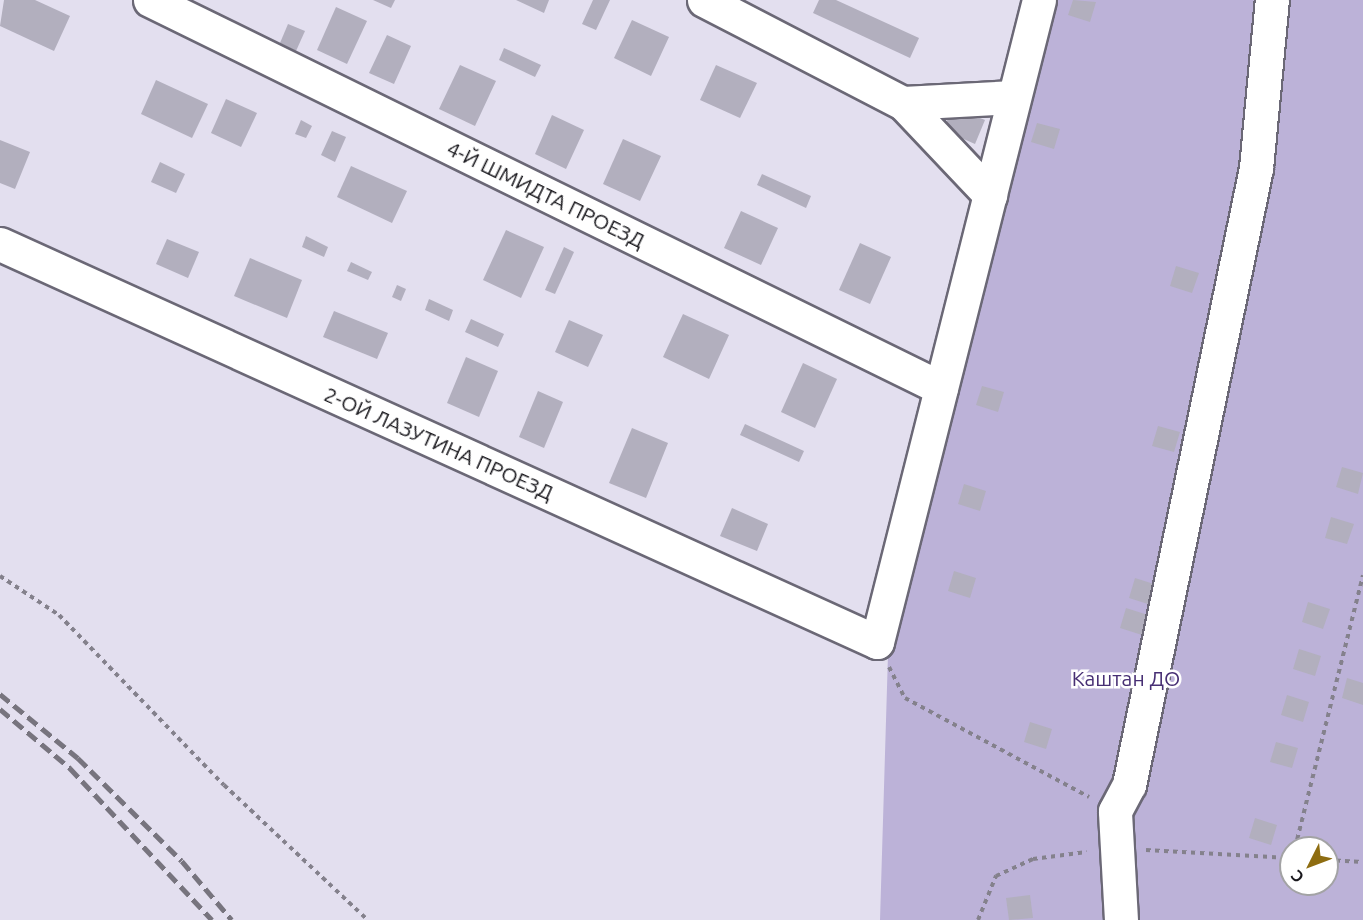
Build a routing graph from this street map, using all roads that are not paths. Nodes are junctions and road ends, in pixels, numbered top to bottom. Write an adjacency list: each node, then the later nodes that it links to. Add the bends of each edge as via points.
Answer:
1 (150, 0): 9 (street, 4-Й ШМИДТА ПРОЕЗД)
2 (704, 0): 6 (street)
3 (1039, 0): 5 (street)
4 (1272, 0): 10 (street, via 1256,168 1129,785 1115,811)
5 (1014, 97): 6 (street); 7 (street)
6 (903, 103): 7 (street)
7 (990, 195): 9 (street)
8 (0, 244): 9 (street, 2-ОЙ ЛАЗУТИНА ПРОЕЗД, via 877,642)
9 (941, 388)
10 (1121, 920)

